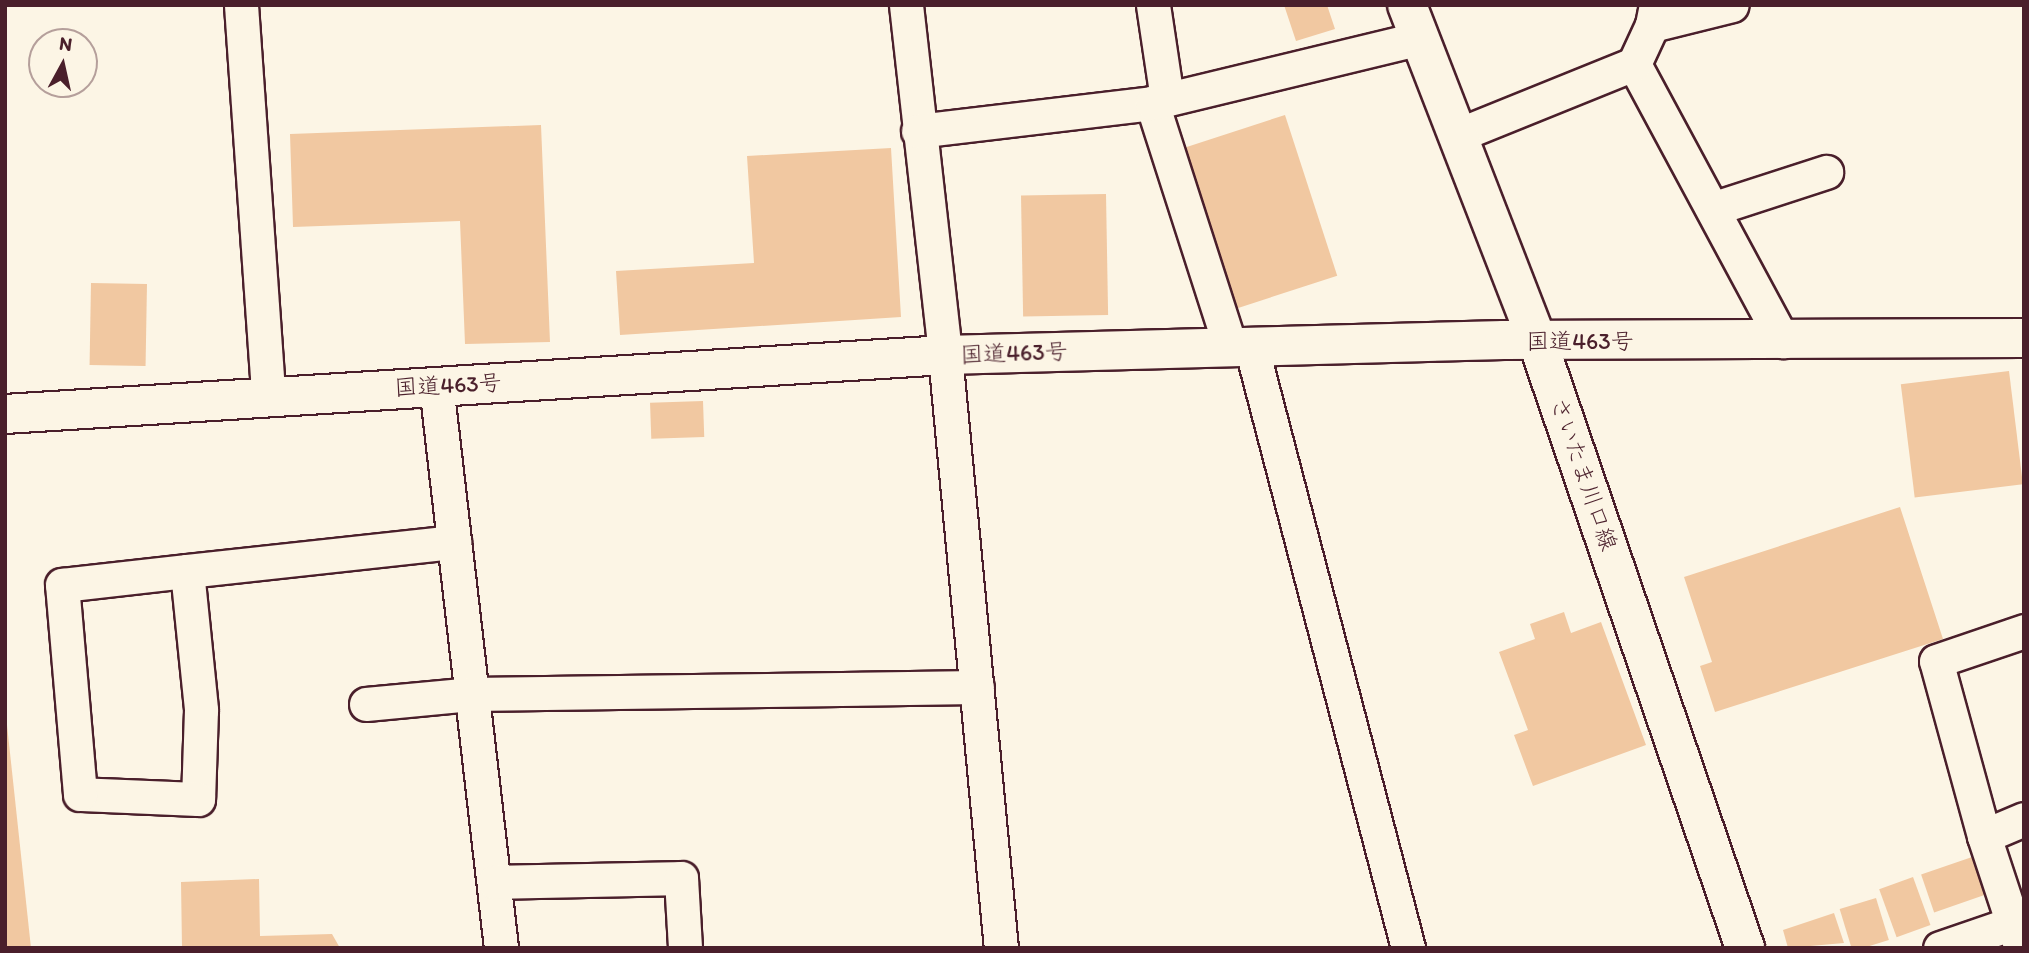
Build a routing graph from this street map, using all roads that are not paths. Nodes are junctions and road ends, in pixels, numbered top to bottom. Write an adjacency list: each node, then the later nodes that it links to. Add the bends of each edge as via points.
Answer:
1 (242, 5): 19 (street)
2 (906, 5): 9 (street)
3 (1153, 5): 8 (street)
4 (1732, 5): 5 (street)
5 (1654, 15): 7 (street)
6 (1413, 22): 8 (street); 10 (main road, さいたま川口線)
7 (1633, 64): 10 (street); 12 (street)
8 (1160, 101): 9 (street); 16 (street)
9 (918, 131): 17 (street)
10 (1458, 135): 14 (main road, さいたま川口線)
11 (1826, 172): 12 (street)
12 (1715, 208): 15 (street)
13 (2024, 338): 15 (main road, 国道463号)
14 (1537, 340): 15 (main road, 国道463号); 16 (main road, 国道463号); 35 (main road, さいたま川口線)
15 (1783, 341)
16 (1241, 346): 17 (main road, 国道463号); 34 (street)
17 (945, 355): 18 (main road, 国道463号); 24 (street)
18 (436, 385): 19 (main road, 国道463号); 21 (street)
19 (268, 396): 20 (main road, 国道463号)
20 (5, 414)
21 (454, 542): 22 (street); 25 (street)
22 (187, 571): 22 (street, via 62,585 80,794 198,799 201,710)
23 (2024, 631): 28 (street, via 1936,661)
24 (977, 687): 25 (street); 33 (street)
25 (471, 694): 26 (street); 29 (street)
26 (366, 704)
27 (2024, 819): 28 (street)
28 (1984, 836): 30 (street)
29 (494, 882): 31 (street); 32 (street, via 681,878)
30 (2017, 935): 36 (street)
31 (501, 948)
32 (685, 948)
33 (1001, 948)
34 (1408, 948)
35 (1745, 948)
36 (1940, 948)

